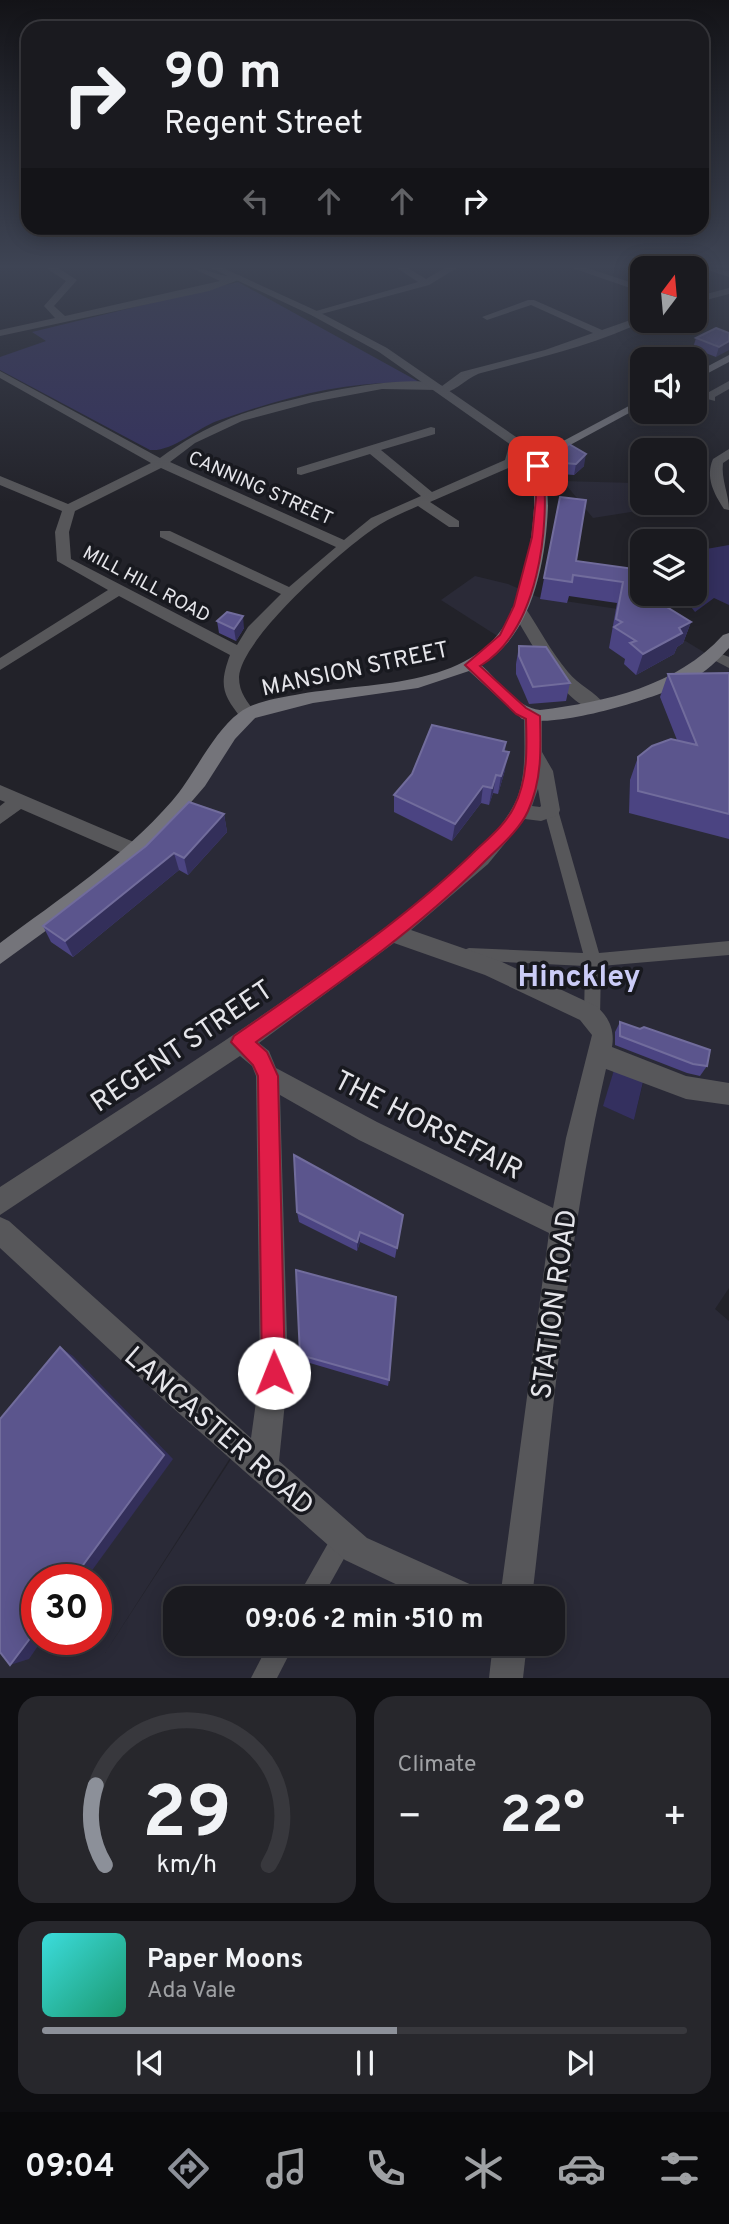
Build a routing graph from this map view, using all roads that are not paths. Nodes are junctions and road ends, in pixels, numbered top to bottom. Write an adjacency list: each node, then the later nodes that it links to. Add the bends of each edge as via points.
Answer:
1 (374, 346): 8 (street)
2 (561, 346): 8 (street, via 465,374)
3 (729, 358): 4 (main road)
4 (707, 370)
5 (0, 374): 16 (street, CANNING STREET)
6 (707, 376): 7 (street)
7 (729, 382): 9 (street, via 706,397)
8 (440, 389): 12 (street); 16 (street, via 382,386 312,399 238,419 191,440)
9 (711, 399)
10 (630, 409): 15 (main road)
11 (431, 430): 13 (street)
12 (516, 442): 15 (street); 19 (street, via 512,462)
13 (372, 449): 17 (street); 19 (street)
14 (729, 453): 20 (street, via 717,463 716,472 720,494)
15 (543, 456): 27 (main road, MANSION STREET, via 538,466 538,537)
16 (161, 463): 21 (street); 24 (street, CANNING STREET)
17 (300, 471)
18 (0, 480): 21 (street)
19 (426, 500): 22 (street); 24 (street, via 382,517)
20 (729, 506)
21 (69, 509): 25 (street, MILL HILL ROAD, via 61,532 64,561)
22 (454, 524)
23 (165, 534): 26 (street)
24 (346, 546): 26 (street)
25 (117, 591): 29 (street, MILL HILL ROAD); 31 (street)
26 (288, 592): 29 (street)
27 (519, 609): 32 (main road, MANSION STREET, via 505,636); 33 (street, via 564,680 576,694)
28 (729, 638): 30 (main road)
29 (238, 652): 34 (street, via 232,694)
30 (721, 660): 33 (main road, via 683,679)
31 (0, 665)
32 (471, 665): 34 (main road, MANSION STREET, via 435,678 309,697); 35 (main road, via 521,711)
33 (597, 705): 35 (main road)
34 (247, 715): 42 (main road, via 181,805)
35 (533, 716): 36 (street)
36 (534, 754): 39 (street, via 544,772); 40 (street)
37 (0, 792): 38 (street)
38 (19, 800): 41 (street); 42 (street)
39 (551, 810): 40 (street, via 541,814); 47 (street)
40 (521, 811): 43 (street, REGENT STREET, via 458,879)
41 (0, 817)
42 (136, 851): 45 (main road)
43 (392, 934): 46 (street); 49 (street, REGENT STREET)
44 (729, 948): 47 (street)
45 (0, 955)
46 (467, 955): 47 (street); 48 (street)
47 (593, 960): 48 (street)
48 (592, 1017): 50 (street, STATION ROAD, via 603,1035)
49 (241, 1042): 51 (street, via 261,1059); 53 (street, REGENT STREET)
50 (599, 1061): 52 (street, via 612,1058 695,1090); 54 (street, STATION ROAD, via 578,1138)
51 (268, 1076): 54 (street, THE HORSEFAIR, via 368,1131); 56 (street, via 274,1373)
52 (729, 1094)
53 (0, 1202)
54 (563, 1226): 60 (street, STATION ROAD)
55 (0, 1230): 56 (street, LANCASTER ROAD)
56 (263, 1468): 57 (street, LANCASTER ROAD)
57 (343, 1539): 58 (street); 59 (street, LANCASTER ROAD)
58 (316, 1586)
59 (436, 1586)
60 (518, 1586)
61 (276, 1656): 63 (street)
62 (509, 1656): 64 (street)
63 (263, 1678)
64 (506, 1678)

